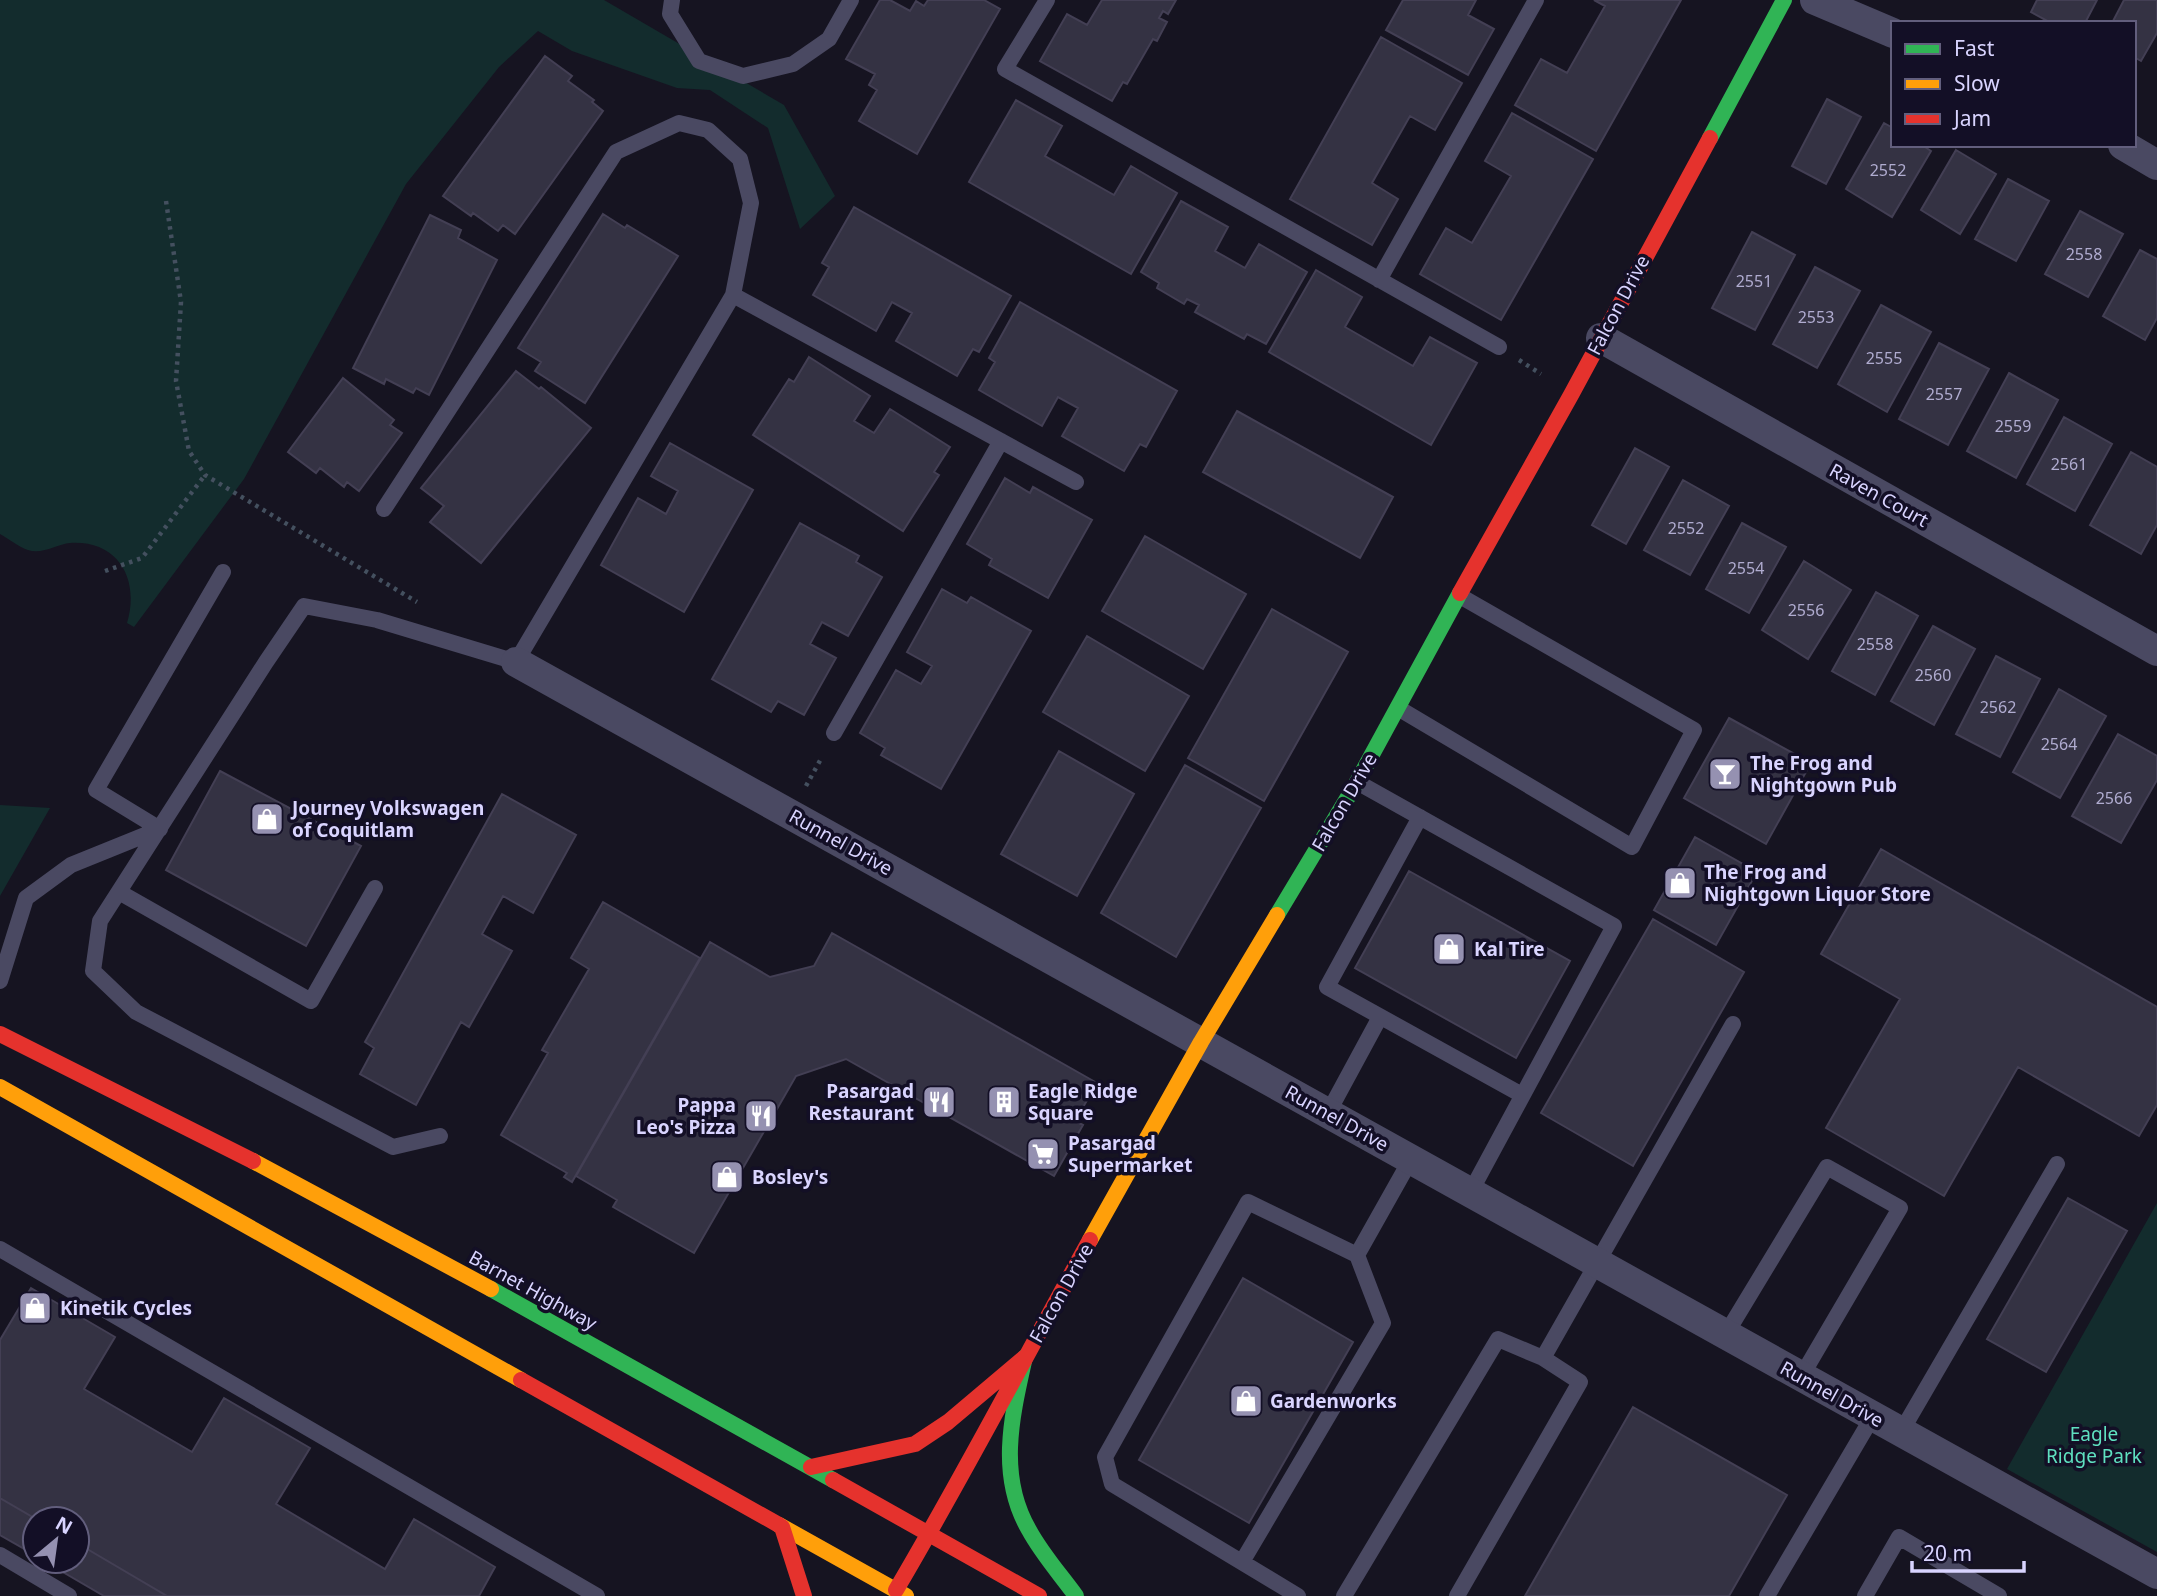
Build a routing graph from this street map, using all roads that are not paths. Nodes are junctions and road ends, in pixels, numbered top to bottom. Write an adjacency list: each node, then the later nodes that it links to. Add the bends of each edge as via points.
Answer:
1 (672, 0): 2 (lane, via 670,14 699,61 743,76 793,64 829,39)
2 (851, 0)
3 (1047, 0): 10 (lane, via 1005,69)
4 (1535, 0): 10 (lane)
5 (1784, 0): 12 (main road, Falcon Drive)
6 (1815, 0): 7 (street)
7 (1891, 32)
8 (2126, 147): 9 (street)
9 (2157, 165)
10 (1379, 280): 13 (lane)
11 (733, 295): 14 (lane); 16 (lane, via 751,203 740,159 708,130 679,123 616,152); 20 (lane)
12 (1601, 338): 18 (main road, Falcon Drive); 19 (street, Raven Court)
13 (1499, 347)
14 (1001, 441): 15 (lane); 22 (lane)
15 (1076, 482)
16 (384, 509)
17 (223, 572): 25 (lane, via 96,790)
18 (1460, 596): 21 (main road, Falcon Drive); 21 (lane, via 1694,730 1632,847)
19 (2157, 651)
20 (516, 662): 25 (lane, via 377,621 304,606); 32 (street, Runnel Drive)
21 (1398, 708): 23 (main road, Falcon Drive)
22 (834, 733)
23 (1357, 782): 24 (lane); 32 (main road, Falcon Drive)
24 (1420, 817): 29 (lane, via 1327,987); 34 (lane, via 1614,926)
25 (160, 829): 27 (lane); 28 (lane, via 71,865 26,898)
26 (375, 888): 27 (lane, via 311,1001)
27 (119, 892): 36 (lane, via 100,921 93,971 136,1012 393,1147)
28 (0, 981)
29 (1380, 1017): 34 (lane); 35 (lane)
30 (1733, 1024): 42 (lane)
31 (0, 1034): 49 (main road, Barnet Highway, via 231,1150)
32 (1201, 1042): 35 (street, Runnel Drive); 44 (main road, Falcon Drive)
33 (0, 1087): 50 (main road)
34 (1522, 1095): 39 (lane)
35 (1328, 1113): 37 (street, Runnel Drive)
36 (440, 1136)
37 (1411, 1159): 39 (street, Runnel Drive); 41 (lane)
38 (2057, 1164): 48 (lane)
39 (1470, 1193): 42 (street, Runnel Drive)
40 (0, 1248): 58 (lane)
41 (1357, 1255): 53 (lane, via 1382,1323); 53 (lane, via 1248,1202 1105,1457 1112,1484)
42 (1596, 1262): 43 (street, Runnel Drive); 45 (lane)
43 (1726, 1334): 46 (street, Runnel Drive); 46 (lane, via 1827,1167 1899,1208)
44 (1024, 1357): 49 (main road, via 915,1444); 51 (main road, Falcon Drive); 61 (main road, via 1009,1436 1017,1507)
45 (1544, 1358): 63 (lane, via 1498,1339); 64 (lane, via 1580,1382)
46 (1801, 1377): 47 (street, Runnel Drive)
47 (1873, 1416): 48 (street, Runnel Drive); 65 (lane)
48 (1901, 1432): 54 (street, Runnel Drive)
49 (811, 1467): 51 (main road, Barnet Highway)
50 (782, 1527): 56 (main road); 59 (main road)
51 (929, 1534): 56 (main road, Falcon Drive); 60 (main road, Barnet Highway)
52 (0, 1555): 57 (lane)
53 (1242, 1562): 62 (lane)
54 (2157, 1574)
55 (1978, 1591): 66 (lane, via 1899,1537); 67 (lane)
56 (898, 1594)
57 (69, 1596)
58 (597, 1596)
59 (804, 1596)
60 (1039, 1596)
61 (1076, 1596)
62 (1298, 1596)
63 (1344, 1596)
64 (1457, 1596)
65 (1767, 1596)
66 (1865, 1596)
67 (1999, 1596)

